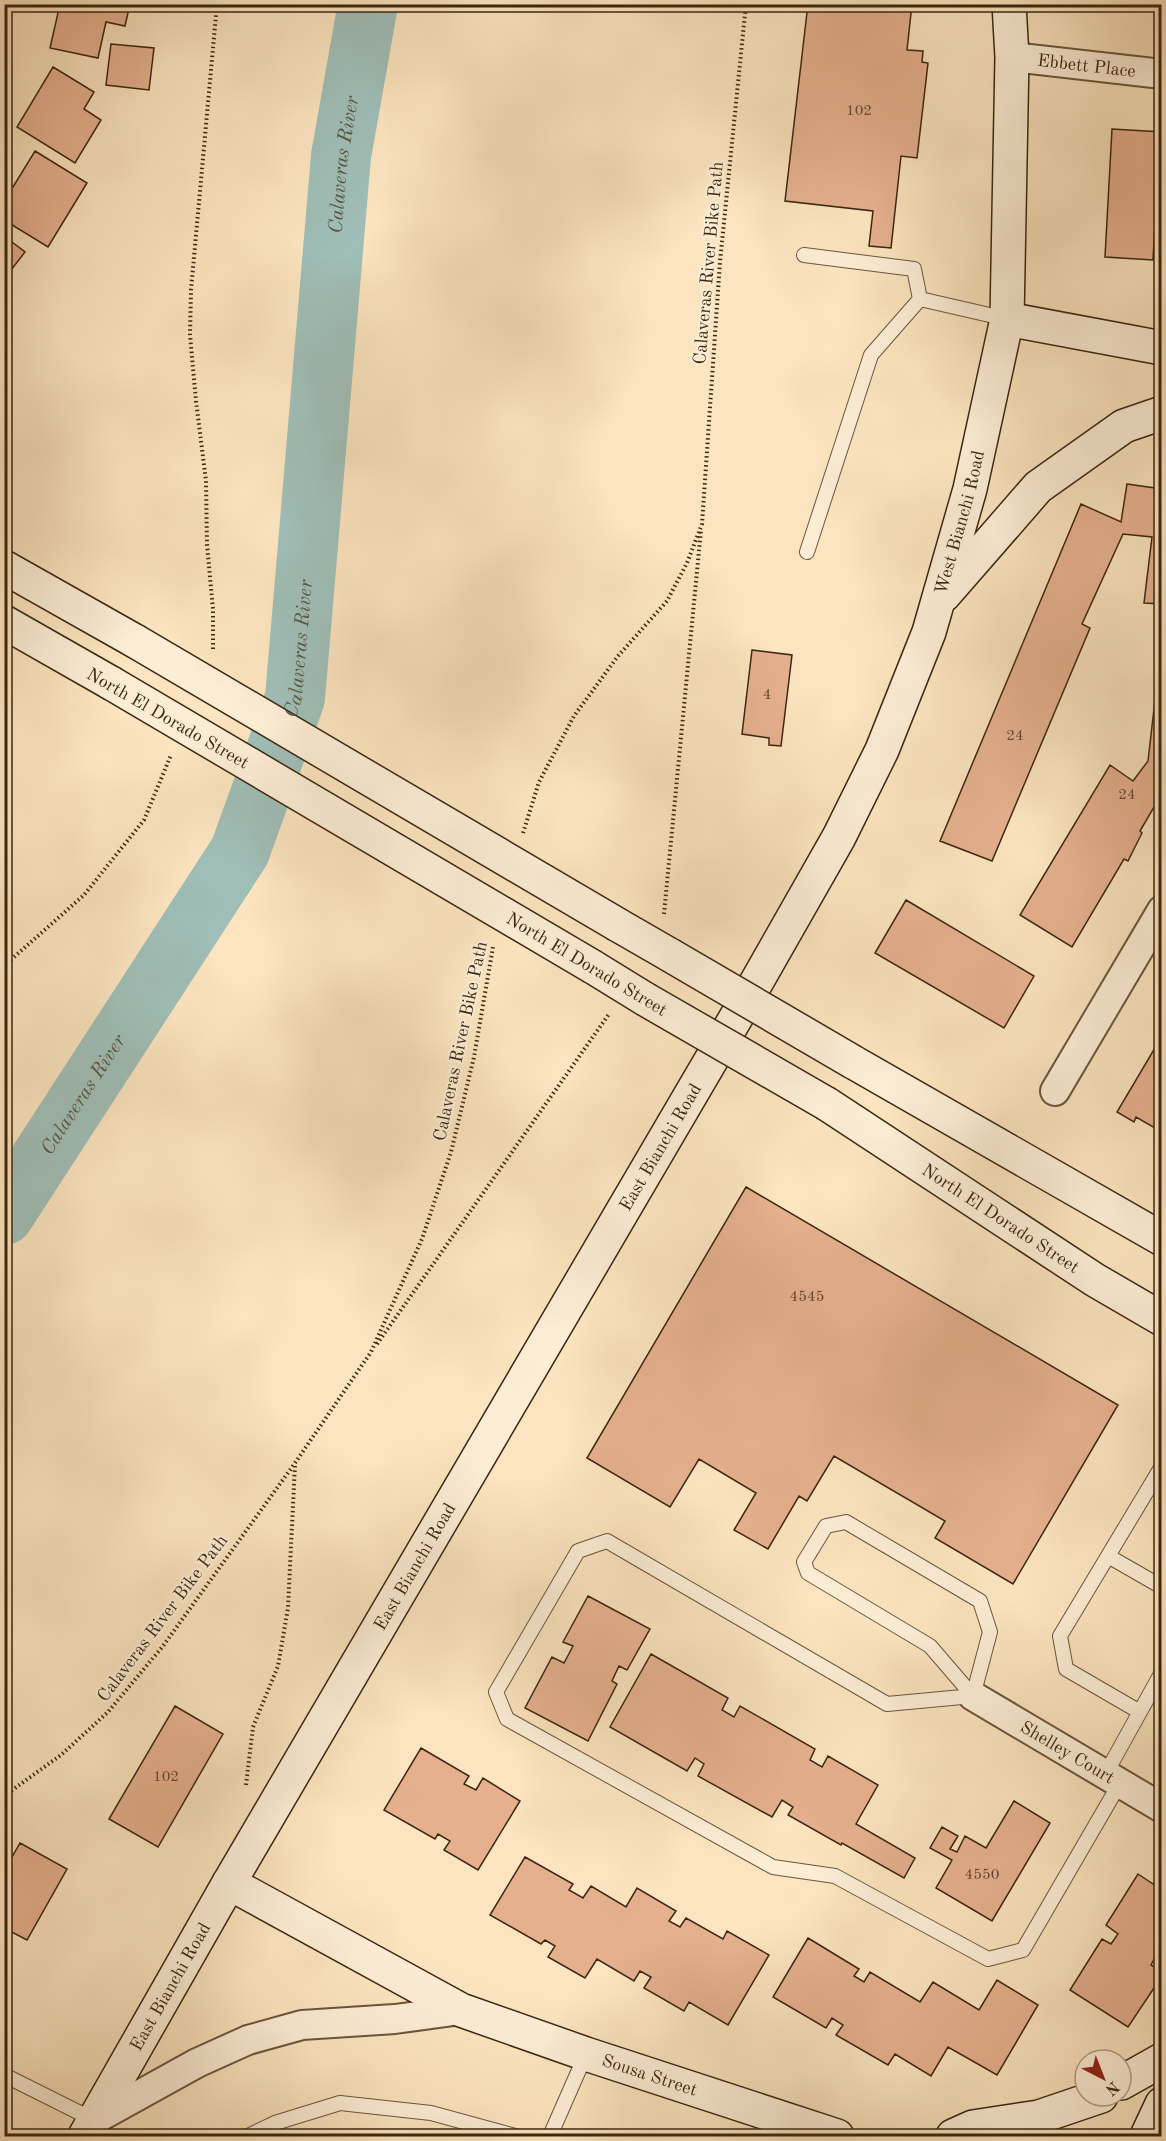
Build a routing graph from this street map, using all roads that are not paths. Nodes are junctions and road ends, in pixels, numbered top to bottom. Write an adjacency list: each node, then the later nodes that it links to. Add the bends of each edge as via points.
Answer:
1 (1009, 4): 2 (street, West Bianchi Road)
2 (1012, 57): 3 (street, Ebbett Place); 6 (street, West Bianchi Road)
3 (1161, 74)
4 (804, 255): 5 (lane, via 914,269)
5 (920, 299): 6 (lane); 9 (lane, via 871,356)
6 (1007, 319): 7 (street); 11 (street, West Bianchi Road, via 970,489)
7 (1161, 348)
8 (1161, 413): 11 (street, via 1124,426 1038,487)
9 (807, 552)
10 (4, 567): 16 (street, bridge)
11 (937, 603): 14 (street, West Bianchi Road, via 882,750 839,837)
12 (4, 622): 17 (street, North El Dorado Street, bridge, via 827,1104)
13 (1161, 910): 15 (street)
14 (748, 998): 26 (street, East Bianchi Road)
15 (1055, 1091)
16 (1161, 1239)
17 (1161, 1319)
18 (1161, 1466): 19 (lane)
19 (1108, 1556): 20 (lane); 23 (lane, via 1060,1636 1066,1669)
20 (1161, 1587)
21 (1161, 1672): 23 (lane)
22 (973, 1696): 22 (lane, via 990,1632 980,1601 846,1522 826,1526 804,1562 808,1573 930,1646); 24 (street, Shelley Court); 24 (lane, via 887,1704 607,1540 578,1551 496,1692 507,1719 773,1867 836,1876 988,1959 1023,1950)
23 (1140, 1712): 24 (lane)
24 (1113, 1779): 25 (street, Shelley Court)
25 (1161, 1808)
26 (230, 1883): 27 (street, Sousa Street); 34 (street, East Bianchi Road)
27 (461, 2010): 28 (street, Sousa Street); 34 (street, Sousa Street, via 302,2025 248,2040 197,2063)
28 (586, 2054): 37 (lane); 38 (street, Sousa Street)
29 (1161, 2060): 31 (street)
30 (4, 2075): 34 (lane)
31 (1133, 2076)
32 (1161, 2104): 40 (street)
33 (1073, 2105): 39 (street, via 1039,2117 973,2127)
34 (90, 2128)
35 (248, 2136): 36 (lane, via 275,2123 340,2103 431,2113)
36 (515, 2136)
37 (550, 2136)
38 (837, 2136)
39 (953, 2136)
40 (1147, 2136)

